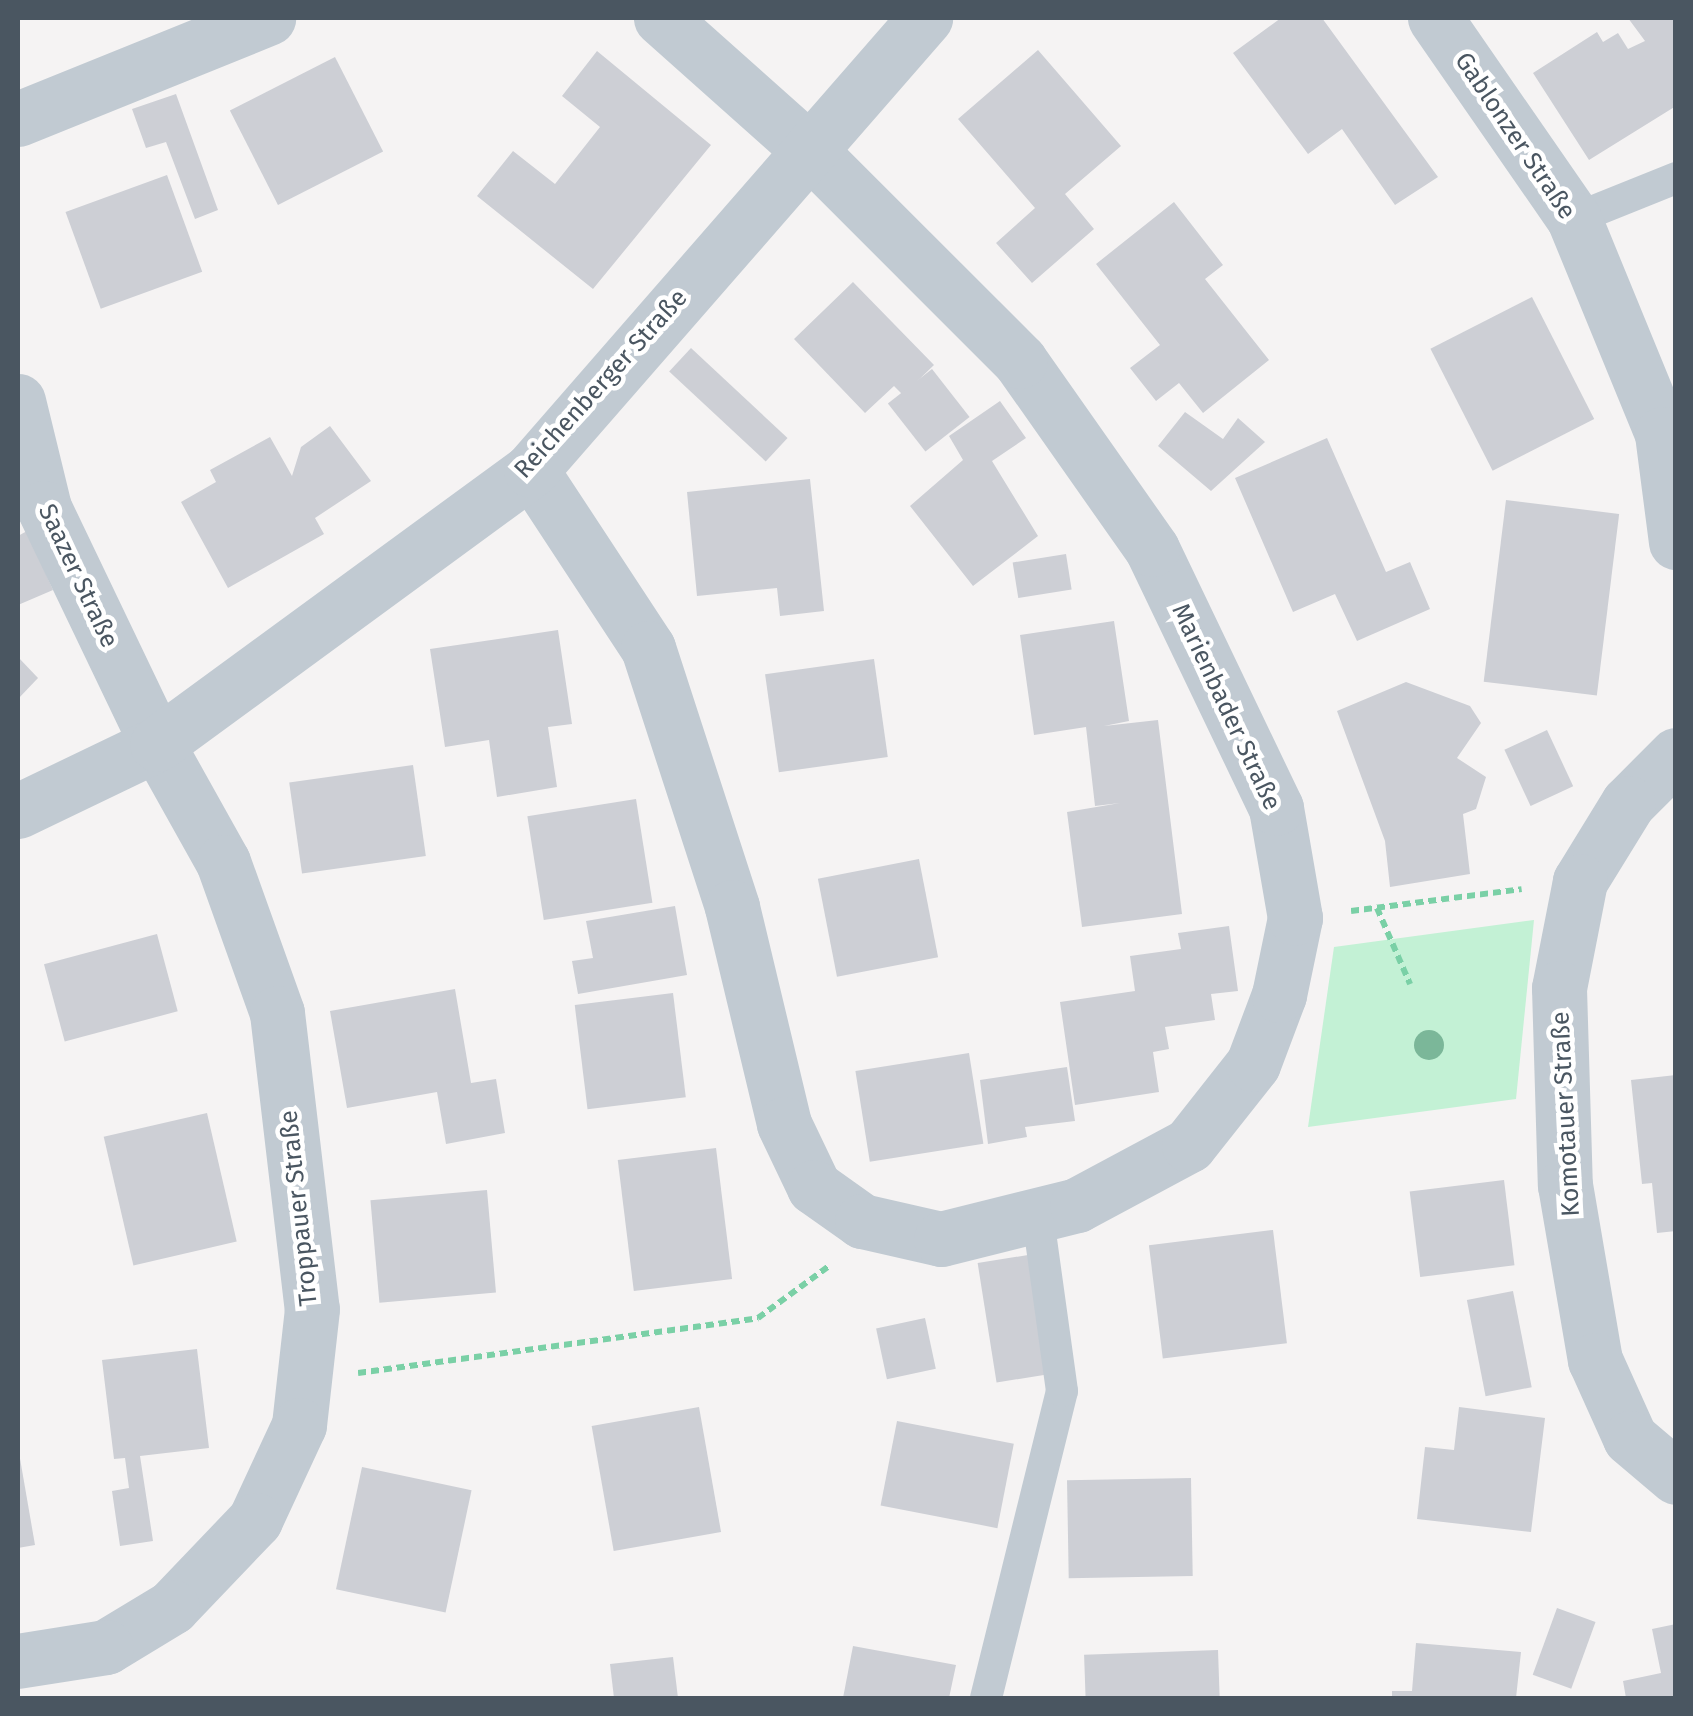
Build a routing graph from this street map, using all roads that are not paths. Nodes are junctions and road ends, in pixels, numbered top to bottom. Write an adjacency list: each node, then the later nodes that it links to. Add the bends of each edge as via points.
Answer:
1 (268, 18): 5 (street)
2 (660, 18): 6 (street, Marienbader Straße)
3 (925, 18): 6 (street, Reichenberger Straße)
4 (1434, 18): 8 (street, Gablonzer Straße)
5 (18, 118)
6 (808, 149): 11 (street, Reichenberger Straße); 16 (street, Marienbader Straße, via 1020,361 1152,549 1276,808 1294,918 1278,996 1253,1064 1189,1145 1077,1206)
7 (1676, 178): 8 (lane)
8 (1574, 219): 10 (street, Gablonzer Straße)
9 (18, 401): 13 (street, Saazer Straße, via 44,508)
10 (1669, 434): 12 (street, Gablonzer Straße)
11 (531, 470): 13 (street, Reichenberger Straße); 16 (street, Marienbader Straße, via 648,648 732,906 784,1124 814,1187 862,1220 941,1240)
12 (1676, 542)
13 (158, 744): 15 (street, Reichenberger Straße); 18 (street, Troppauer Straße, via 223,862 277,1012 312,1309 308,1381 299,1425 255,1520 172,1608 106,1647)
14 (1676, 755): 17 (street, Komotauer Straße, via 1628,803 1580,881 1559,988 1565,1185 1595,1360 1630,1438)
15 (18, 812)
16 (1038, 1219): 19 (lane, via 1062,1391)
17 (1676, 1477)
18 (18, 1661)
19 (986, 1698)

